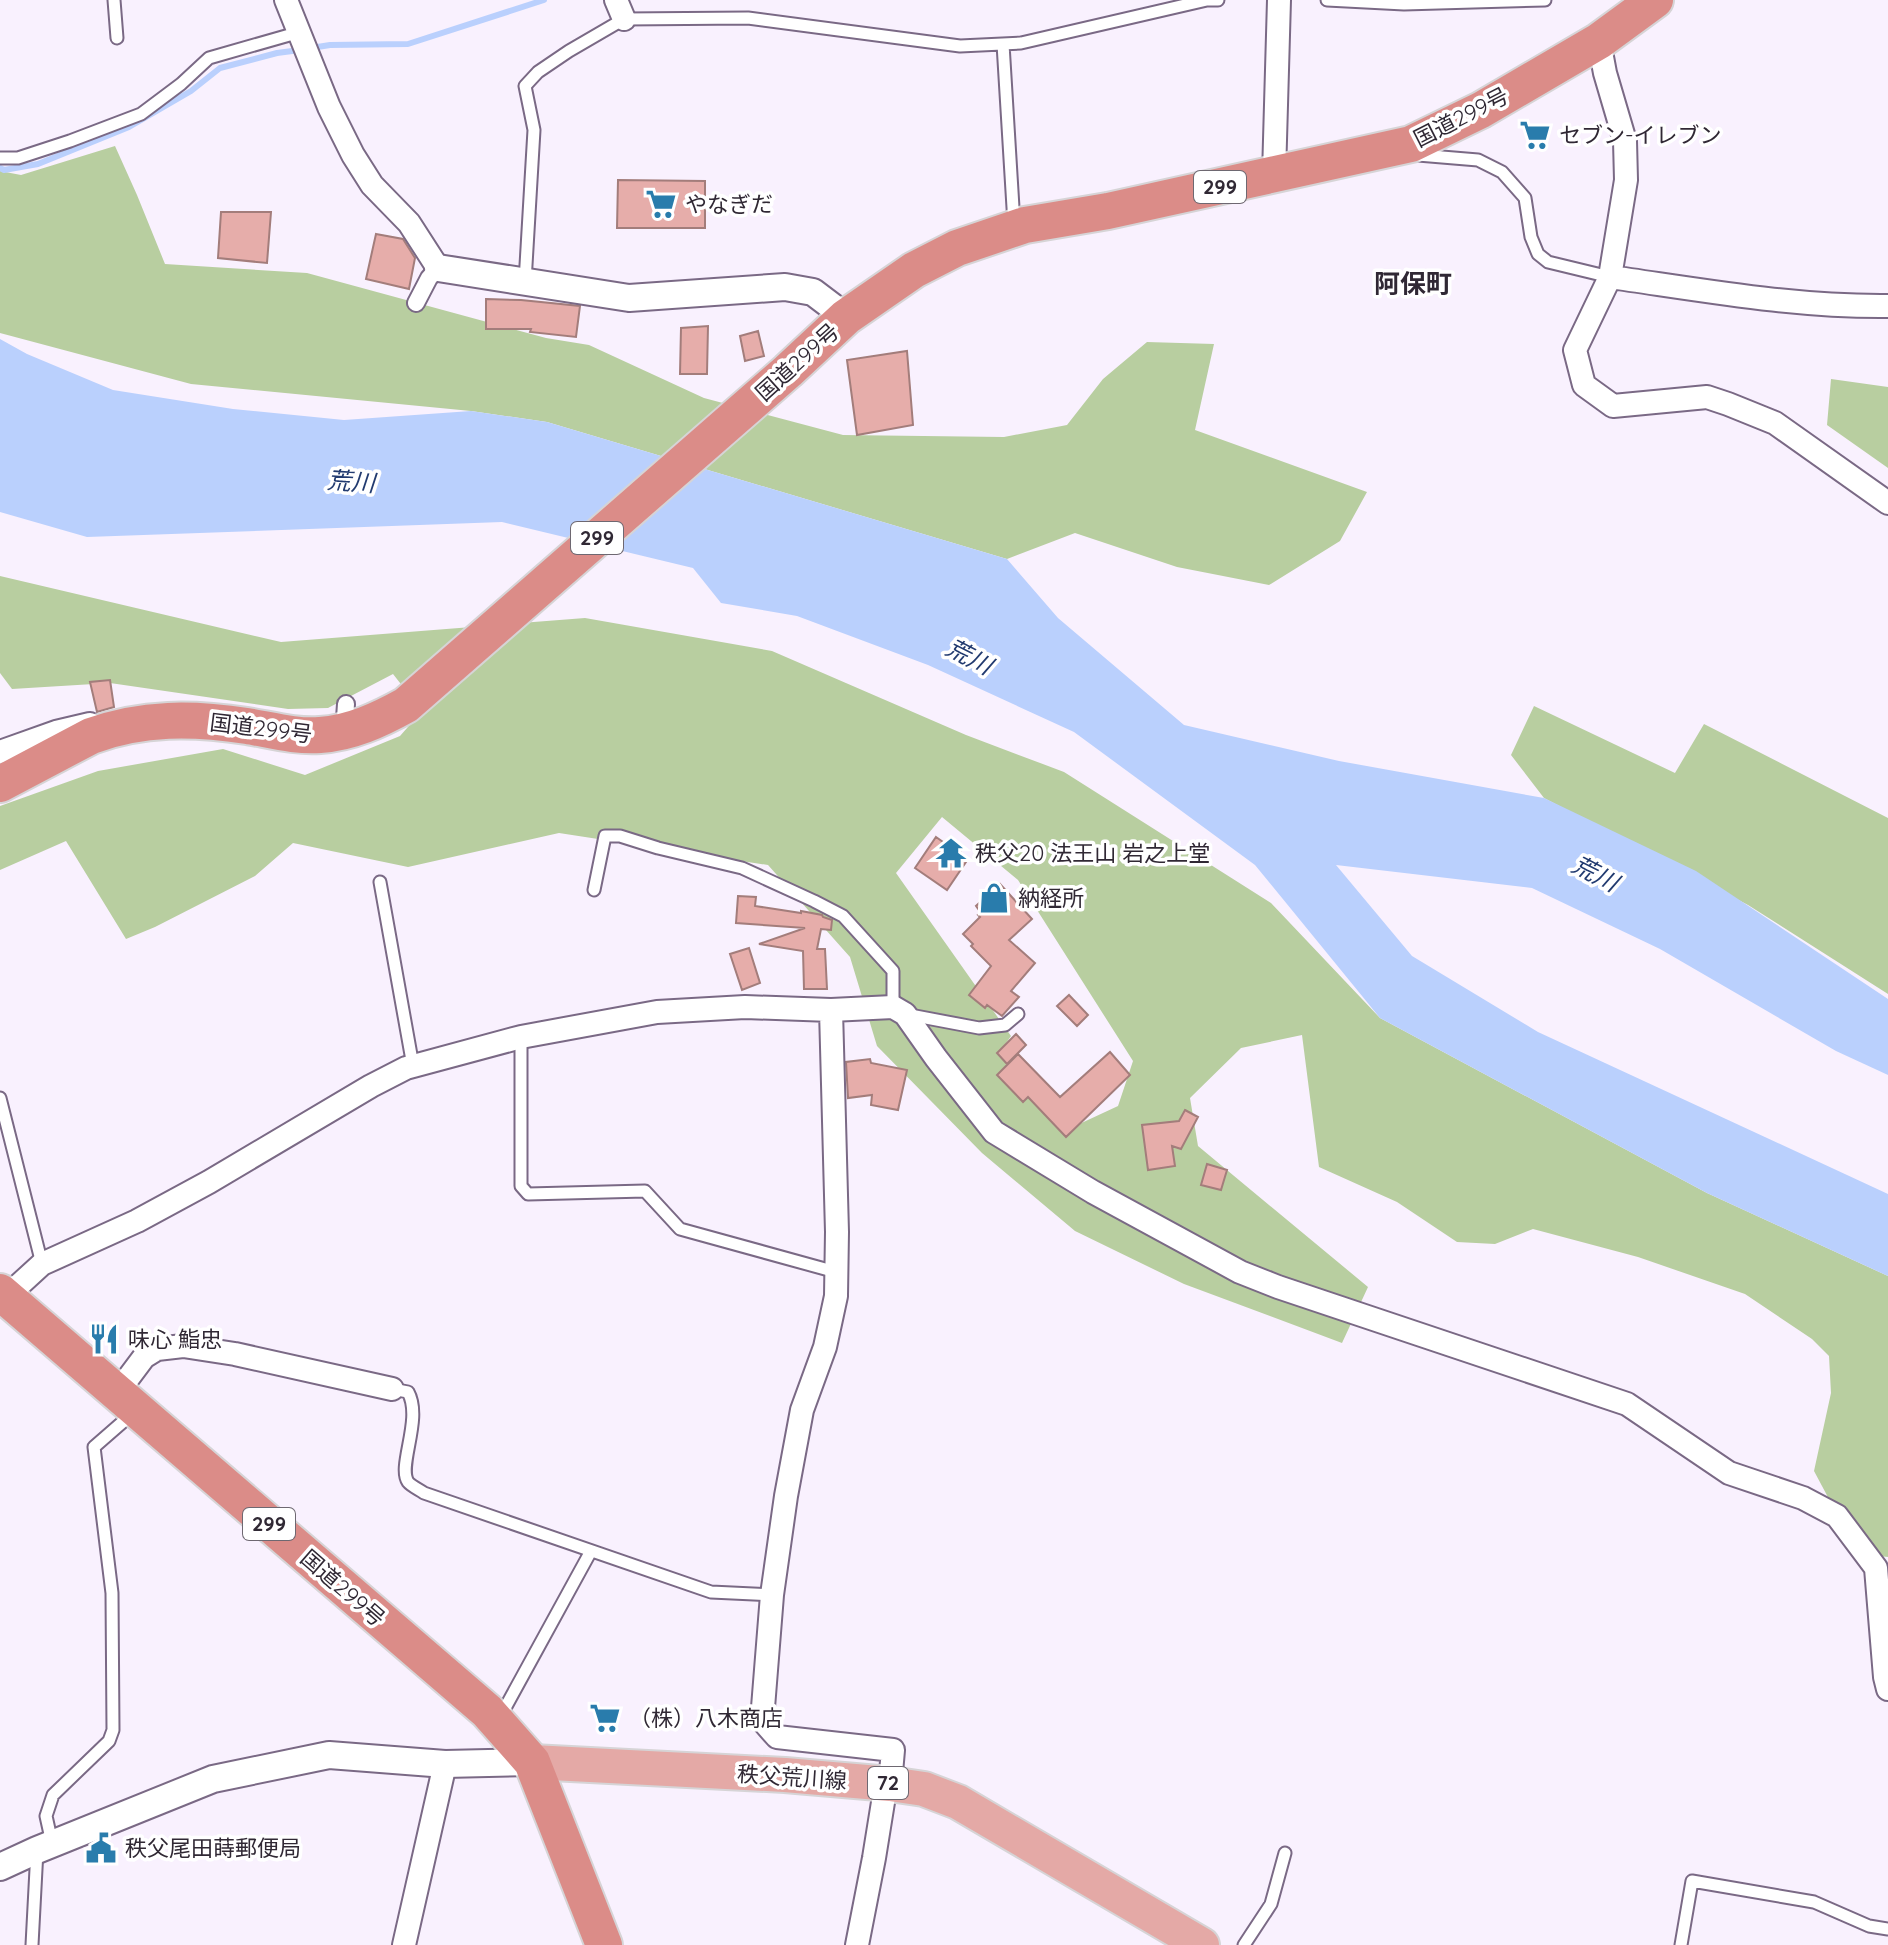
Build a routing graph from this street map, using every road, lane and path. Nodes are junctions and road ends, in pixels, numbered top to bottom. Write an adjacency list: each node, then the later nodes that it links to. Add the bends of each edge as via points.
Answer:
1 (114, 0): 10 (lane)
2 (286, 0): 9 (street)
3 (1218, 0): 12 (lane)
4 (1279, 0): 15 (street)
5 (1327, 0): 6 (lane)
6 (1545, 0)
7 (1655, 0): 11 (highway, 国道299号 / 299)
8 (620, 9): 12 (lane, via 748,18 960,46); 19 (lane, via 525,86 534,130)
9 (300, 32): 14 (lane, via 209,58 141,114 44,150); 17 (street, via 353,155)
10 (117, 38)
11 (1599, 41): 13 (highway, 国道299号 / 299); 18 (street, via 1625,141 1626,180)
12 (1003, 44): 16 (lane)
13 (1411, 144): 15 (highway, 国道299号 / 299); 18 (lane, via 1418,155 1478,160 1502,172 1525,198 1538,254 1548,262)
14 (0, 158)
15 (1274, 175): 16 (highway, 国道299号 / 299)
16 (1014, 229): 22 (highway, 国道299号 / 299, via 957,248 914,270)
17 (438, 268): 19 (street); 20 (street)
18 (1610, 277): 21 (street, via 1758,299); 23 (street, via 1575,350 1584,385 1613,406 1707,397 1728,404 1775,423)
19 (525, 282): 22 (street, via 629,298 785,287 813,292)
20 (416, 303)
21 (1888, 306)
22 (846, 317): 24 (highway, 国道299号 / 299, via 406,705 380,720 345,718 317,736)
23 (1888, 503)
24 (160, 720): 25 (street, via 108,719); 26 (highway, 国道299号 / 299, via 102,731)
25 (0, 752)
26 (0, 784)
27 (380, 882): 33 (lane)
28 (594, 890): 30 (lane, via 605,836 742,868 843,916 893,971)
29 (831, 1010): 30 (street); 32 (street, via 657,1012); 36 (street)
30 (899, 1010): 31 (lane, via 979,1028 1005,1025); 42 (street, via 994,1132 1240,1272 1627,1404 1729,1473 1803,1498 1837,1516 1876,1568)
31 (1018, 1014)
32 (521, 1037): 33 (street); 36 (lane, via 521,1186 528,1194 645,1191 680,1229)
33 (413, 1066): 35 (street, via 137,1221)
34 (0, 1098): 35 (lane)
35 (42, 1264): 37 (street)
36 (836, 1272): 41 (street, via 825,1347 802,1410)
37 (3, 1295): 39 (highway, 国道299号 / 299)
38 (392, 1389): 39 (street, via 183,1346 157,1349 144,1357); 40 (lane, via 408,1392 412,1399 405,1472 409,1483 424,1493)
39 (126, 1402): 43 (highway, 国道299号 / 299); 47 (lane, via 94,1447 112,1593 113,1730 109,1741 53,1795)
40 (591, 1551): 41 (lane, via 711,1592); 43 (lane)
41 (772, 1595): 46 (street, via 762,1720 777,1737 893,1750)
42 (1888, 1689)
43 (497, 1723): 44 (highway, 国道299号 / 299)
44 (532, 1762): 45 (street); 46 (main road, 秩父荒川線 / 72); 53 (highway, 国道299号 / 299)
45 (445, 1764): 47 (street, via 329,1755 213,1779); 52 (street)
46 (890, 1784): 54 (street); 55 (main road, 秩父荒川線 / 72, via 958,1802)
47 (44, 1847): 49 (street); 51 (lane)
48 (1285, 1853): 56 (lane, via 1271,1904)
49 (0, 1867)
50 (1888, 1929): 57 (lane, via 1814,1902 1692,1881)
51 (32, 1945)
52 (404, 1945)
53 (604, 1945)
54 (857, 1945)
55 (1202, 1945)
56 (1244, 1945)
57 (1681, 1945)

